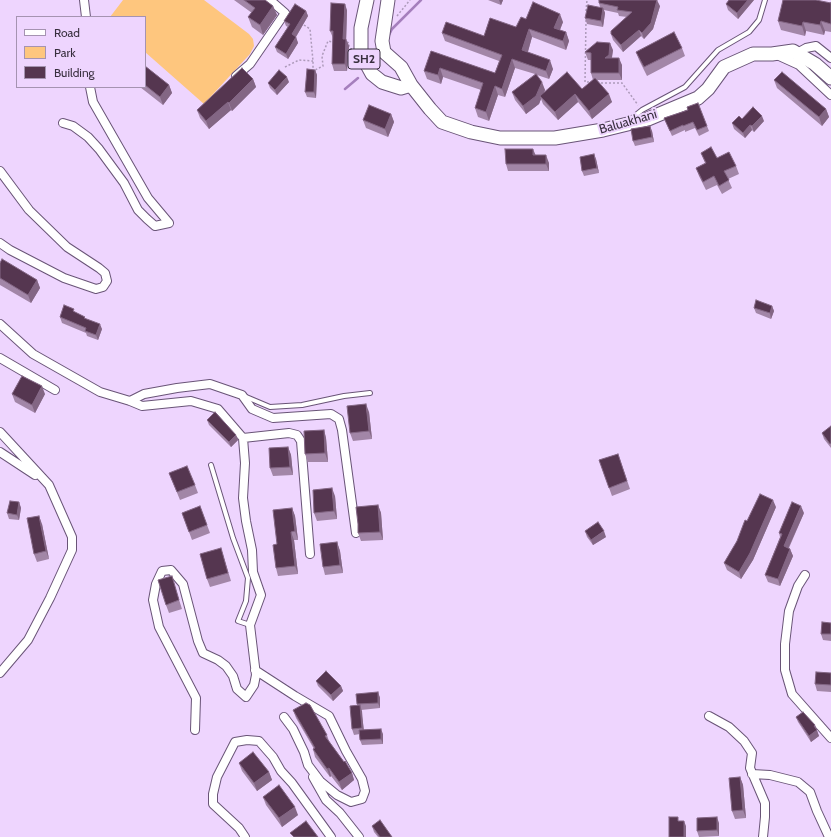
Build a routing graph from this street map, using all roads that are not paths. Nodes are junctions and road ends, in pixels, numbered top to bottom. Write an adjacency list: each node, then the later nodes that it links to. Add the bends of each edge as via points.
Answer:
1 (84, 0): 6 (street)
2 (270, 0): 11 (street, via 285,13 250,64)
3 (367, 0): 12 (main road, SH2, via 361,28 361,51 366,63 372,74 382,82 401,88)
4 (388, 0): 12 (main road, Baluakhani, via 382,41 384,52 401,67)
5 (765, 0): 16 (lane, via 759,20 749,32 718,50 685,87 642,110)
6 (86, 16)
7 (772, 54): 8 (main road, via 793,51); 14 (street, Baluakhani, via 798,65); 16 (main road, Baluakhani, via 754,54 724,67 698,98)
8 (797, 54): 9 (street, via 806,48 816,46); 10 (main road, via 815,64)
9 (831, 58)
10 (831, 78)
11 (231, 80)
12 (411, 85): 16 (main road, Baluakhani, via 442,122 500,138 555,138)
13 (90, 88): 15 (street, via 93,102 148,198 169,223 155,226 147,219 138,210 124,183 88,136)
14 (831, 95)
15 (63, 123)
16 (624, 125)
17 (0, 171): 18 (street, via 29,210 67,247 99,268 107,281 103,287 96,289 64,278)
18 (0, 243)
19 (0, 324): 24 (street, via 34,354 60,370 100,392)
20 (0, 358): 21 (street)
21 (55, 390)
22 (370, 393): 23 (lane, via 302,405 270,407)
23 (242, 394): 24 (street, via 210,384 144,394); 30 (street, via 252,409 273,418 331,414 339,419)
24 (130, 401): 26 (street, via 142,406 191,401 218,409)
25 (0, 432): 29 (street)
26 (244, 438): 31 (street, via 289,433 297,435 301,441); 33 (street, via 243,498 253,572 261,595)
27 (0, 452): 29 (street)
28 (211, 465): 33 (lane, via 248,578 246,601 238,620)
29 (49, 485): 35 (street, via 72,537 72,550 28,640)
30 (356, 533)
31 (310, 554)
32 (805, 575): 39 (street, via 789,611 785,670 792,694)
33 (250, 625): 34 (street)
34 (255, 670): 38 (street, via 254,686 246,697 238,689 226,666 203,653 183,584 171,570 162,571 153,600 157,620 196,698); 40 (street, via 329,716 362,779 365,791 362,799 351,802 337,794 320,781)
35 (0, 673)
36 (709, 716): 41 (street, via 729,727 744,741 752,753)
37 (284, 718): 40 (street, via 293,729)
38 (195, 730)
39 (831, 738)
40 (308, 765): 44 (street, via 326,800)
41 (752, 774): 45 (street, via 765,803); 46 (street, via 770,775 798,782 810,792)
42 (245, 837): 43 (street, via 213,804 213,794 217,777 235,742 247,740 259,741 269,752)
43 (331, 837)
44 (359, 837)
45 (763, 837)
46 (829, 837)

